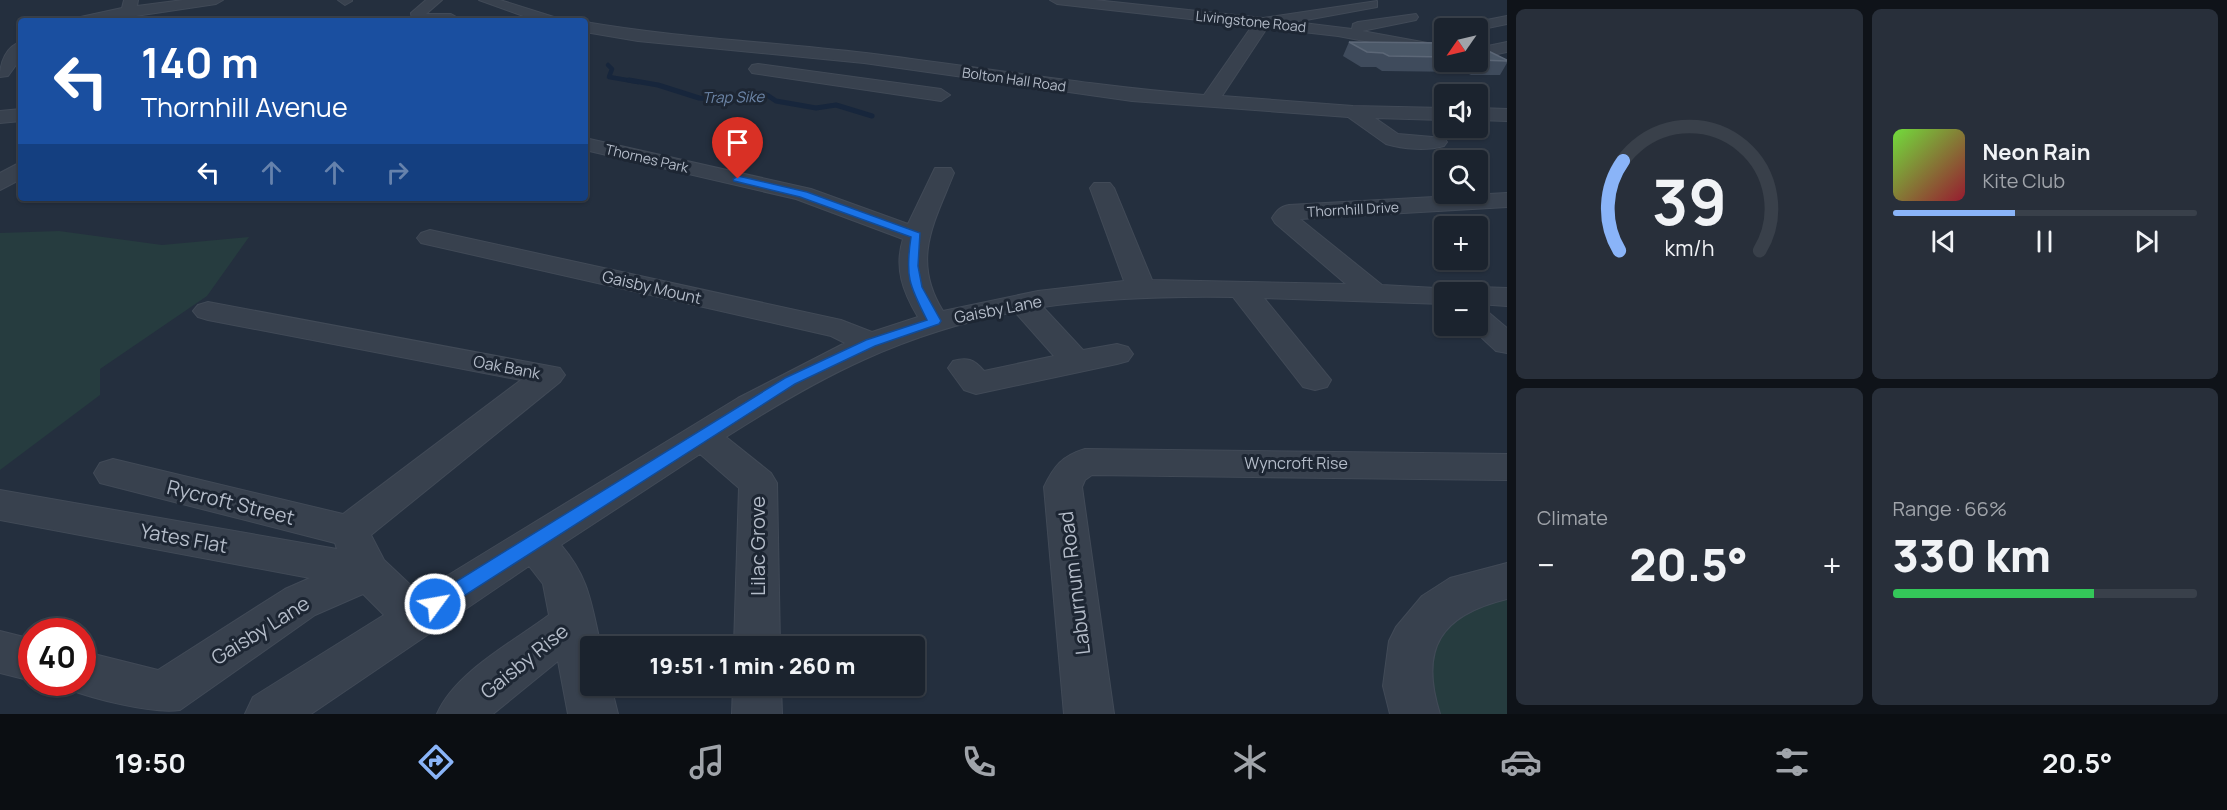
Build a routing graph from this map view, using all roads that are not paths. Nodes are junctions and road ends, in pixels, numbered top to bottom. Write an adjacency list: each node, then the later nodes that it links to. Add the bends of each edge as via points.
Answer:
1 (435, 0): 11 (street, via 417,18)
2 (486, 0): 12 (street)
3 (1057, 0): 8 (street, Livingstone Road)
4 (1233, 4): 8 (street)
5 (1372, 4): 14 (street)
6 (130, 6): 7 (street); 10 (street)
7 (213, 6)
8 (1194, 15): 14 (street, Livingstone Road)
9 (1410, 17): 17 (street)
10 (91, 18)
11 (451, 18)
12 (543, 18)
13 (1507, 20): 15 (street)
14 (1262, 22): 17 (street, Livingstone Road); 32 (street)
15 (1488, 24)
16 (588, 28): 24 (street, Bolton Hall Road)
17 (1338, 31): 19 (street, Livingstone Road)
18 (1434, 35): 19 (street)
19 (1402, 42): 21 (street, Livingstone Road)
20 (1507, 47): 23 (street)
21 (1434, 49)
22 (18, 51): 29 (street)
23 (1488, 51)
24 (864, 58): 30 (street); 32 (street, Bolton Hall Road, via 1121,94)
25 (1488, 60): 26 (street)
26 (1507, 65)
27 (758, 69): 30 (street)
28 (18, 70): 29 (street)
29 (1, 72)
30 (849, 81): 31 (street)
31 (941, 95)
32 (1209, 102): 33 (street, Bolton Hall Road)
33 (1353, 112): 34 (street, Bolton Hall Road); 39 (street, via 1393,140)
34 (1434, 114)
35 (1488, 114): 37 (street)
36 (18, 115): 38 (street)
37 (1507, 115)
38 (0, 117)
39 (1437, 142)
40 (588, 145): 46 (street, Thornes Park, via 803,194)
41 (18, 172): 43 (street)
42 (943, 173): 46 (street)
43 (0, 183)
44 (1102, 189): 48 (street)
45 (1507, 200): 50 (street, Thornhill Drive, via 1289,212 1284,218)
46 (916, 235): 56 (street, via 912,266 916,287)
47 (430, 238): 58 (street, Gaisby Mount, via 841,329)
48 (1141, 289): 49 (street, Gaisby Lane); 54 (street, Gaisby Lane)
49 (1243, 291): 50 (street, Gaisby Lane); 63 (street)
50 (1376, 294): 51 (street, Gaisby Lane)
51 (1434, 295)
52 (1488, 296): 53 (street)
53 (1507, 297)
54 (1022, 302): 56 (street, Gaisby Lane); 61 (street)
55 (208, 311): 69 (street, Oak Bank, via 549,375)
56 (935, 321): 58 (street, Gaisby Lane)
57 (1488, 327): 59 (street)
58 (870, 343): 64 (street, Gaisby Lane, via 790,381)
59 (1507, 344)
60 (1117, 354): 61 (street)
61 (1076, 361): 62 (street, via 976,383)
62 (964, 368)
63 (1315, 380)
64 (702, 437): 70 (street, Gaisby Lane); 75 (street, Lilac Grove, via 758,483)
65 (1084, 462): 66 (street, Wyncroft Rise); 84 (street, Laburnum Road, via 1070,472 1063,487)
66 (1507, 467)
67 (113, 473): 69 (street, Rycroft Street)
68 (0, 505): 71 (street, Yates Flat)
69 (350, 531): 71 (street)
70 (534, 542): 73 (street, Gaisby Lane); 74 (street, Gaisby Rise, via 563,578)
71 (369, 572): 73 (street); 78 (street, Gaisby Lane, via 300,602 163,694)
72 (1507, 581): 85 (street, via 1466,591 1437,609 1412,642 1407,686)
73 (415, 617): 80 (street, Gaisby Lane)
74 (573, 623): 81 (street, Gaisby Rise, via 477,697); 82 (street)
75 (757, 636)
76 (0, 652): 77 (street)
77 (18, 656)
78 (96, 677)
79 (757, 696): 83 (street)
80 (270, 714)
81 (462, 714)
82 (593, 714)
83 (756, 714)
84 (1089, 714)
85 (1415, 714)

